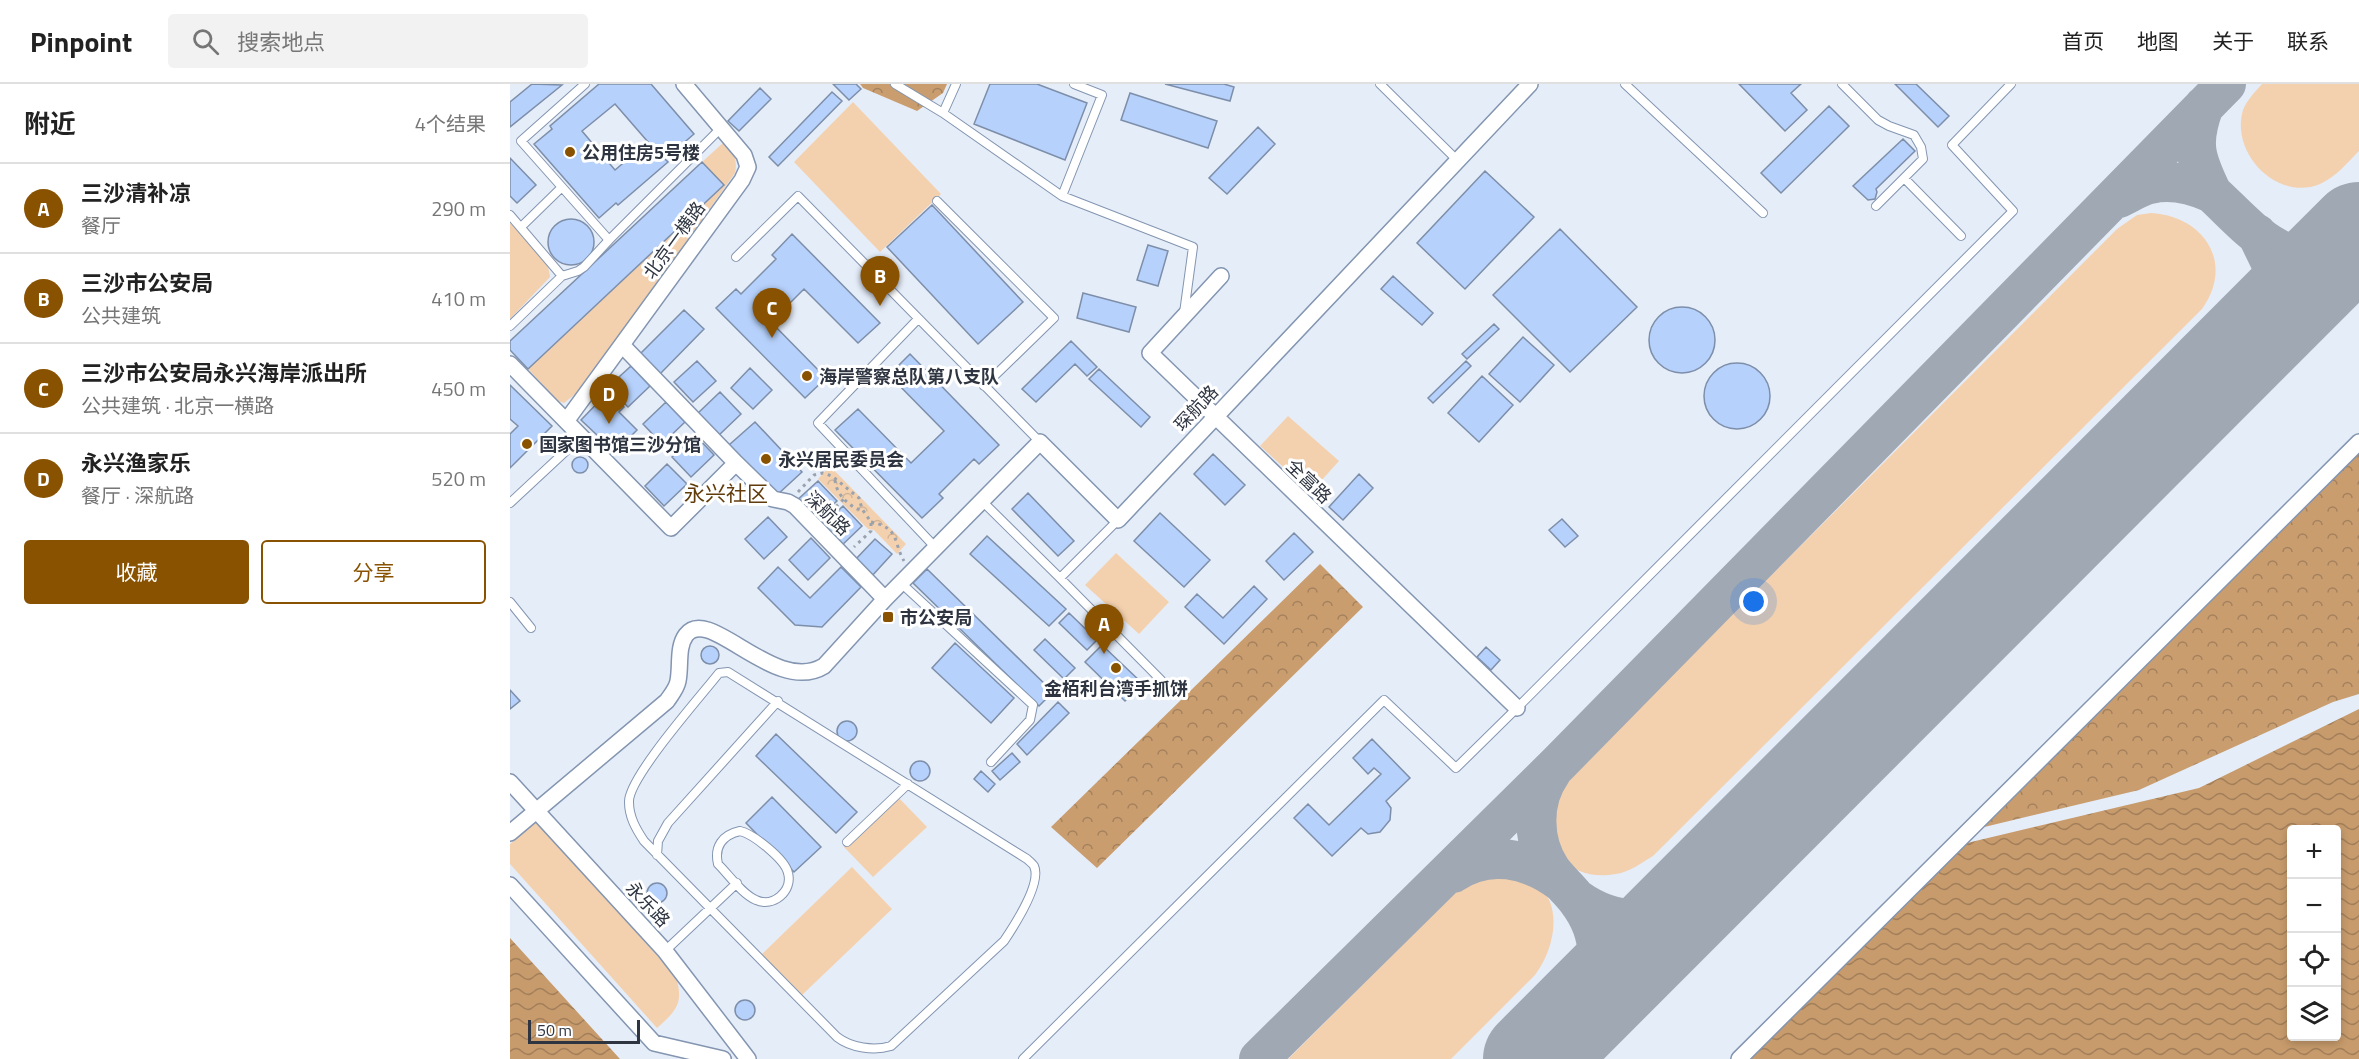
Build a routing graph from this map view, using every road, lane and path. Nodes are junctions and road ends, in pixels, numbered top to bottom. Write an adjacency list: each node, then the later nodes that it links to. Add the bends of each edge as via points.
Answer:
1 (585, 84): 15 (lane, via 521,141)
2 (684, 84): 12 (street, 北京一横路)
3 (895, 84): 11 (lane)
4 (956, 84): 11 (lane)
5 (1074, 84): 16 (lane, via 1102,95)
6 (1380, 84): 13 (lane)
7 (1530, 84): 13 (street, 琛航路)
8 (1625, 84): 19 (lane)
9 (1842, 84): 14 (lane, via 1878,120 1914,135 1923,159)
10 (2011, 84): 58 (lane, via 1952,145 2013,211)
11 (944, 113): 16 (lane)
12 (721, 128): 23 (lane); 30 (street, 北京一横路, via 744,155 748,167)
13 (1457, 160): 33 (street, 琛航路)
14 (1904, 178): 18 (lane); 22 (lane)
15 (562, 187): 21 (lane); 23 (lane)
16 (1062, 196): 27 (lane, via 1193,247)
17 (938, 201): 32 (lane, via 1054,318)
18 (1876, 206)
19 (1763, 213)
20 (510, 215): 21 (lane)
21 (520, 227): 25 (lane)
22 (1961, 236)
23 (609, 240): 25 (lane, via 579,271)
24 (736, 257): 28 (lane, via 798,196)
25 (562, 276): 29 (lane)
26 (1221, 276): 27 (street, 全富路)
27 (1184, 317): 33 (street, 全富路, via 1150,353)
28 (918, 319): 32 (lane); 48 (lane, via 818,423)
29 (510, 326)
30 (622, 345): 34 (street, 北京一横路); 38 (street, 深航路)
31 (510, 364): 34 (street)
32 (984, 386): 37 (lane)
33 (1215, 417): 45 (street, 琛航路); 58 (street, 全富路)
34 (567, 420): 35 (street)
35 (582, 436): 38 (street, via 671,528); 43 (lane)
36 (2359, 441): 73 (street)
37 (1040, 442): 41 (street); 45 (street)
38 (736, 463): 42 (street, 深航路, via 773,499)
39 (835, 480): 40 (path); 42 (path, via 827,474 814,475); 44 (path, via 859,498)
40 (844, 499): 44 (path); 47 (path)
41 (982, 501): 48 (street); 51 (lane)
42 (788, 502): 47 (street, 深航路)
43 (510, 503)
44 (862, 509): 46 (path)
45 (1118, 520): 51 (lane, 琛航路)
46 (871, 522): 49 (path, via 871,531); 50 (path, via 893,534)
47 (815, 526): 49 (street, 深航路)
48 (936, 548): 50 (street)
49 (844, 557): 53 (street, 深航路)
50 (912, 572): 52 (street)
51 (1060, 578): 56 (lane)
52 (901, 583): 53 (street); 59 (lane, via 1033,705 1030,720)
53 (885, 599): 62 (street, via 815,672 788,672 706,628 693,630 681,647 678,683 667,701)
54 (510, 602): 55 (lane)
55 (531, 628)
56 (1161, 680)
57 (778, 701): 61 (lane); 65 (lane, via 668,823 658,841); 65 (lane, via 736,675 719,673 640,774 628,800 634,827)
58 (1517, 708): 72 (lane, via 1455,768 1384,700)
59 (991, 762)
60 (510, 782): 62 (street, 永乐路)
61 (908, 784): 64 (lane); 68 (lane, via 1027,859 1034,865 1035,873 1034,884 1004,941 891,1046 854,1046 844,1042)
62 (535, 810): 63 (street); 69 (street, 永乐路)
63 (510, 833)
64 (847, 842)
65 (657, 855): 68 (lane)
66 (737, 883): 66 (lane, via 754,899 769,902 787,888 788,873 754,836 740,831 720,842 716,857); 68 (lane)
67 (510, 885): 70 (street, via 654,1043)
68 (710, 908): 69 (lane)
69 (665, 951): 71 (street, 永乐路)
70 (723, 1059)
71 (748, 1059)
72 (1023, 1059)
73 (1739, 1059)

